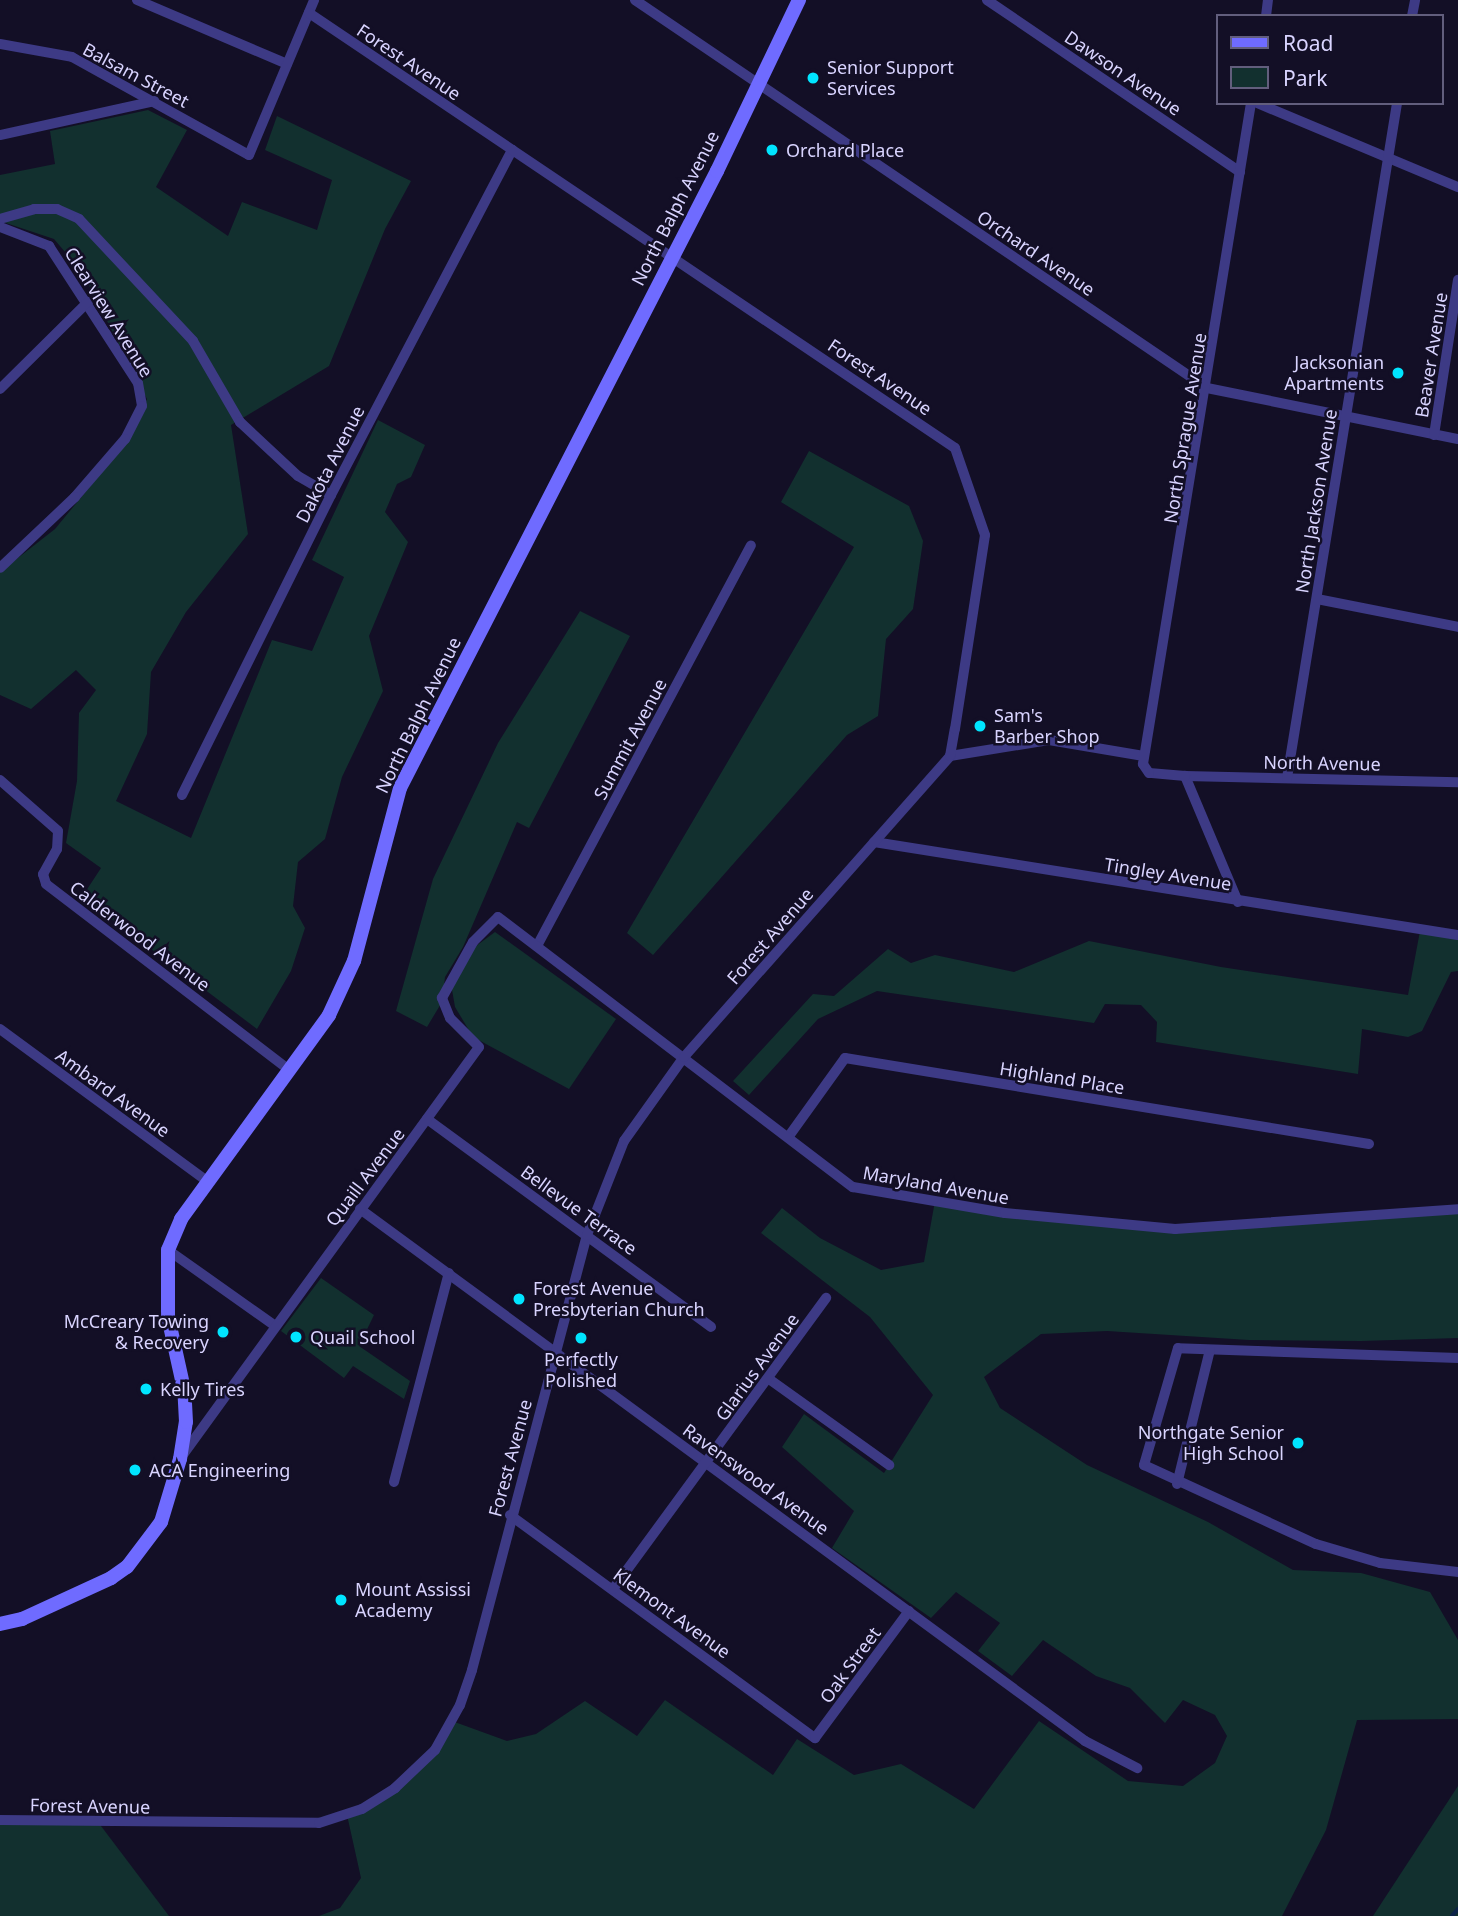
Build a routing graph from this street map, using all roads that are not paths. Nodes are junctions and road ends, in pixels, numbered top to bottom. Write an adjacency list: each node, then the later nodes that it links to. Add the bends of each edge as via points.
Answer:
1 (137, 0): 8 (street)
2 (314, 0): 6 (street)
3 (635, 0): 9 (street, Orchard Avenue)
4 (799, 0): 9 (street, North Balph Avenue)
5 (988, 0): 17 (street, Dawson Avenue)
6 (309, 13): 8 (street); 15 (street, Forest Avenue)
7 (0, 44): 10 (street, Balsam Street, via 72,58)
8 (287, 64): 10 (street, Balsam Street, via 249,155)
9 (758, 83): 21 (street, North Balph Avenue); 24 (street, Orchard Avenue)
10 (154, 101): 14 (street)
11 (1251, 105): 17 (street, North Sprague Avenue)
12 (1262, 105): 16 (street)
13 (1397, 105): 16 (street, North Jackson Avenue)
14 (0, 135)
15 (512, 150): 21 (street, Forest Avenue); 29 (street, Dakota Avenue)
16 (1388, 158): 18 (street); 26 (street, North Jackson Avenue)
17 (1240, 172): 24 (street, North Sprague Avenue)
18 (1458, 187)
19 (0, 219): 29 (street, via 34,209 57,209 79,219 180,326 240,422 269,453)
20 (0, 228): 23 (street, Clearview Avenue, via 49,246)
21 (671, 257): 34 (street, Forest Avenue, via 950,442 959,454 985,536); 48 (street, North Balph Avenue, via 400,788 354,961 329,1016)
22 (1458, 279): 27 (street, Beaver Avenue)
23 (88, 302): 25 (street); 31 (street, Clearview Avenue, via 138,383 142,406 125,439 84,487)
24 (1207, 388): 26 (street, Orchard Avenue); 35 (street, North Sprague Avenue)
25 (0, 389)
26 (1346, 418): 27 (street, Orchard Avenue); 32 (street, North Jackson Avenue)
27 (1434, 435): 28 (street, Orchard Avenue)
28 (1458, 439)
29 (331, 495): 40 (street, Dakota Avenue)
30 (751, 546): 45 (street, Summit Avenue)
31 (0, 569)
32 (1317, 599): 33 (street); 37 (street, North Jackson Avenue)
33 (1458, 627)
34 (950, 756): 35 (street, via 1049,740); 41 (street, Forest Avenue)
35 (1144, 756): 36 (street, North Avenue, via 1143,767 1149,773)
36 (1185, 776): 37 (street, North Avenue); 42 (street)
37 (1287, 778): 39 (street, North Avenue)
38 (0, 780): 48 (street, Calderwood Avenue, via 58,831 57,849 43,874 46,884)
39 (1458, 782)
40 (182, 795)
41 (874, 842): 42 (street, Tingley Avenue); 47 (street, Forest Avenue)
42 (1238, 902): 44 (street, Tingley Avenue)
43 (498, 917): 45 (street, Maryland Avenue); 49 (street, Quaill Avenue, via 473,942 442,998 450,1018 479,1047)
44 (1458, 935)
45 (537, 946): 47 (street, Maryland Avenue)
46 (0, 1028): 52 (street, Ambard Avenue)
47 (684, 1057): 50 (street, Maryland Avenue); 55 (street, Forest Avenue, via 624,1141)
48 (289, 1070): 52 (street, North Balph Avenue)
49 (427, 1119): 53 (street, Quaill Avenue); 55 (street, Bellevue Terrace)
50 (789, 1136): 51 (street, Highland Place, via 845,1058); 54 (street, Maryland Avenue, via 853,1187 1005,1213 1175,1229)
51 (1369, 1144)
52 (208, 1182): 56 (street, North Balph Avenue, via 181,1219)
53 (360, 1209): 57 (street, Ravenswood Avenue); 59 (street, Quaill Avenue)
54 (1458, 1209)
55 (587, 1235): 60 (street, Bellevue Terrace); 62 (street, Forest Avenue)
56 (168, 1250): 59 (street); 65 (street, North Balph Avenue, via 169,1317 184,1389)
57 (449, 1273): 62 (street, Ravenswood Avenue); 68 (street)
58 (826, 1297): 64 (street, Glarius Avenue)
59 (274, 1325): 65 (street, Quaill Avenue)
60 (712, 1327)
61 (1210, 1350): 63 (street); 69 (street); 69 (street, via 1178,1348 1144,1465)
62 (555, 1352): 66 (street, Ravenswood Avenue); 70 (street, Forest Avenue)
63 (1458, 1358)
64 (769, 1379): 66 (street, Glarius Avenue); 67 (street)
65 (180, 1459): 74 (street, North Balph Avenue, via 160,1522 127,1567 22,1619)
66 (707, 1463): 72 (street, Glarius Avenue); 73 (street, Ravenswood Avenue)
67 (889, 1465)
68 (394, 1482)
69 (1177, 1484): 71 (street, via 1316,1544 1380,1563)
70 (510, 1515): 72 (street, Klemont Avenue); 77 (street, Forest Avenue, via 472,1670 448,1730 421,1765 362,1809 320,1823)
71 (1458, 1572)
72 (613, 1589): 75 (street, Klemont Avenue)
73 (909, 1611): 75 (street, Oak Street); 76 (street, Ravenswood Avenue, via 1084,1741)
74 (0, 1624)
75 (815, 1738)
76 (1137, 1768)
77 (0, 1821)

